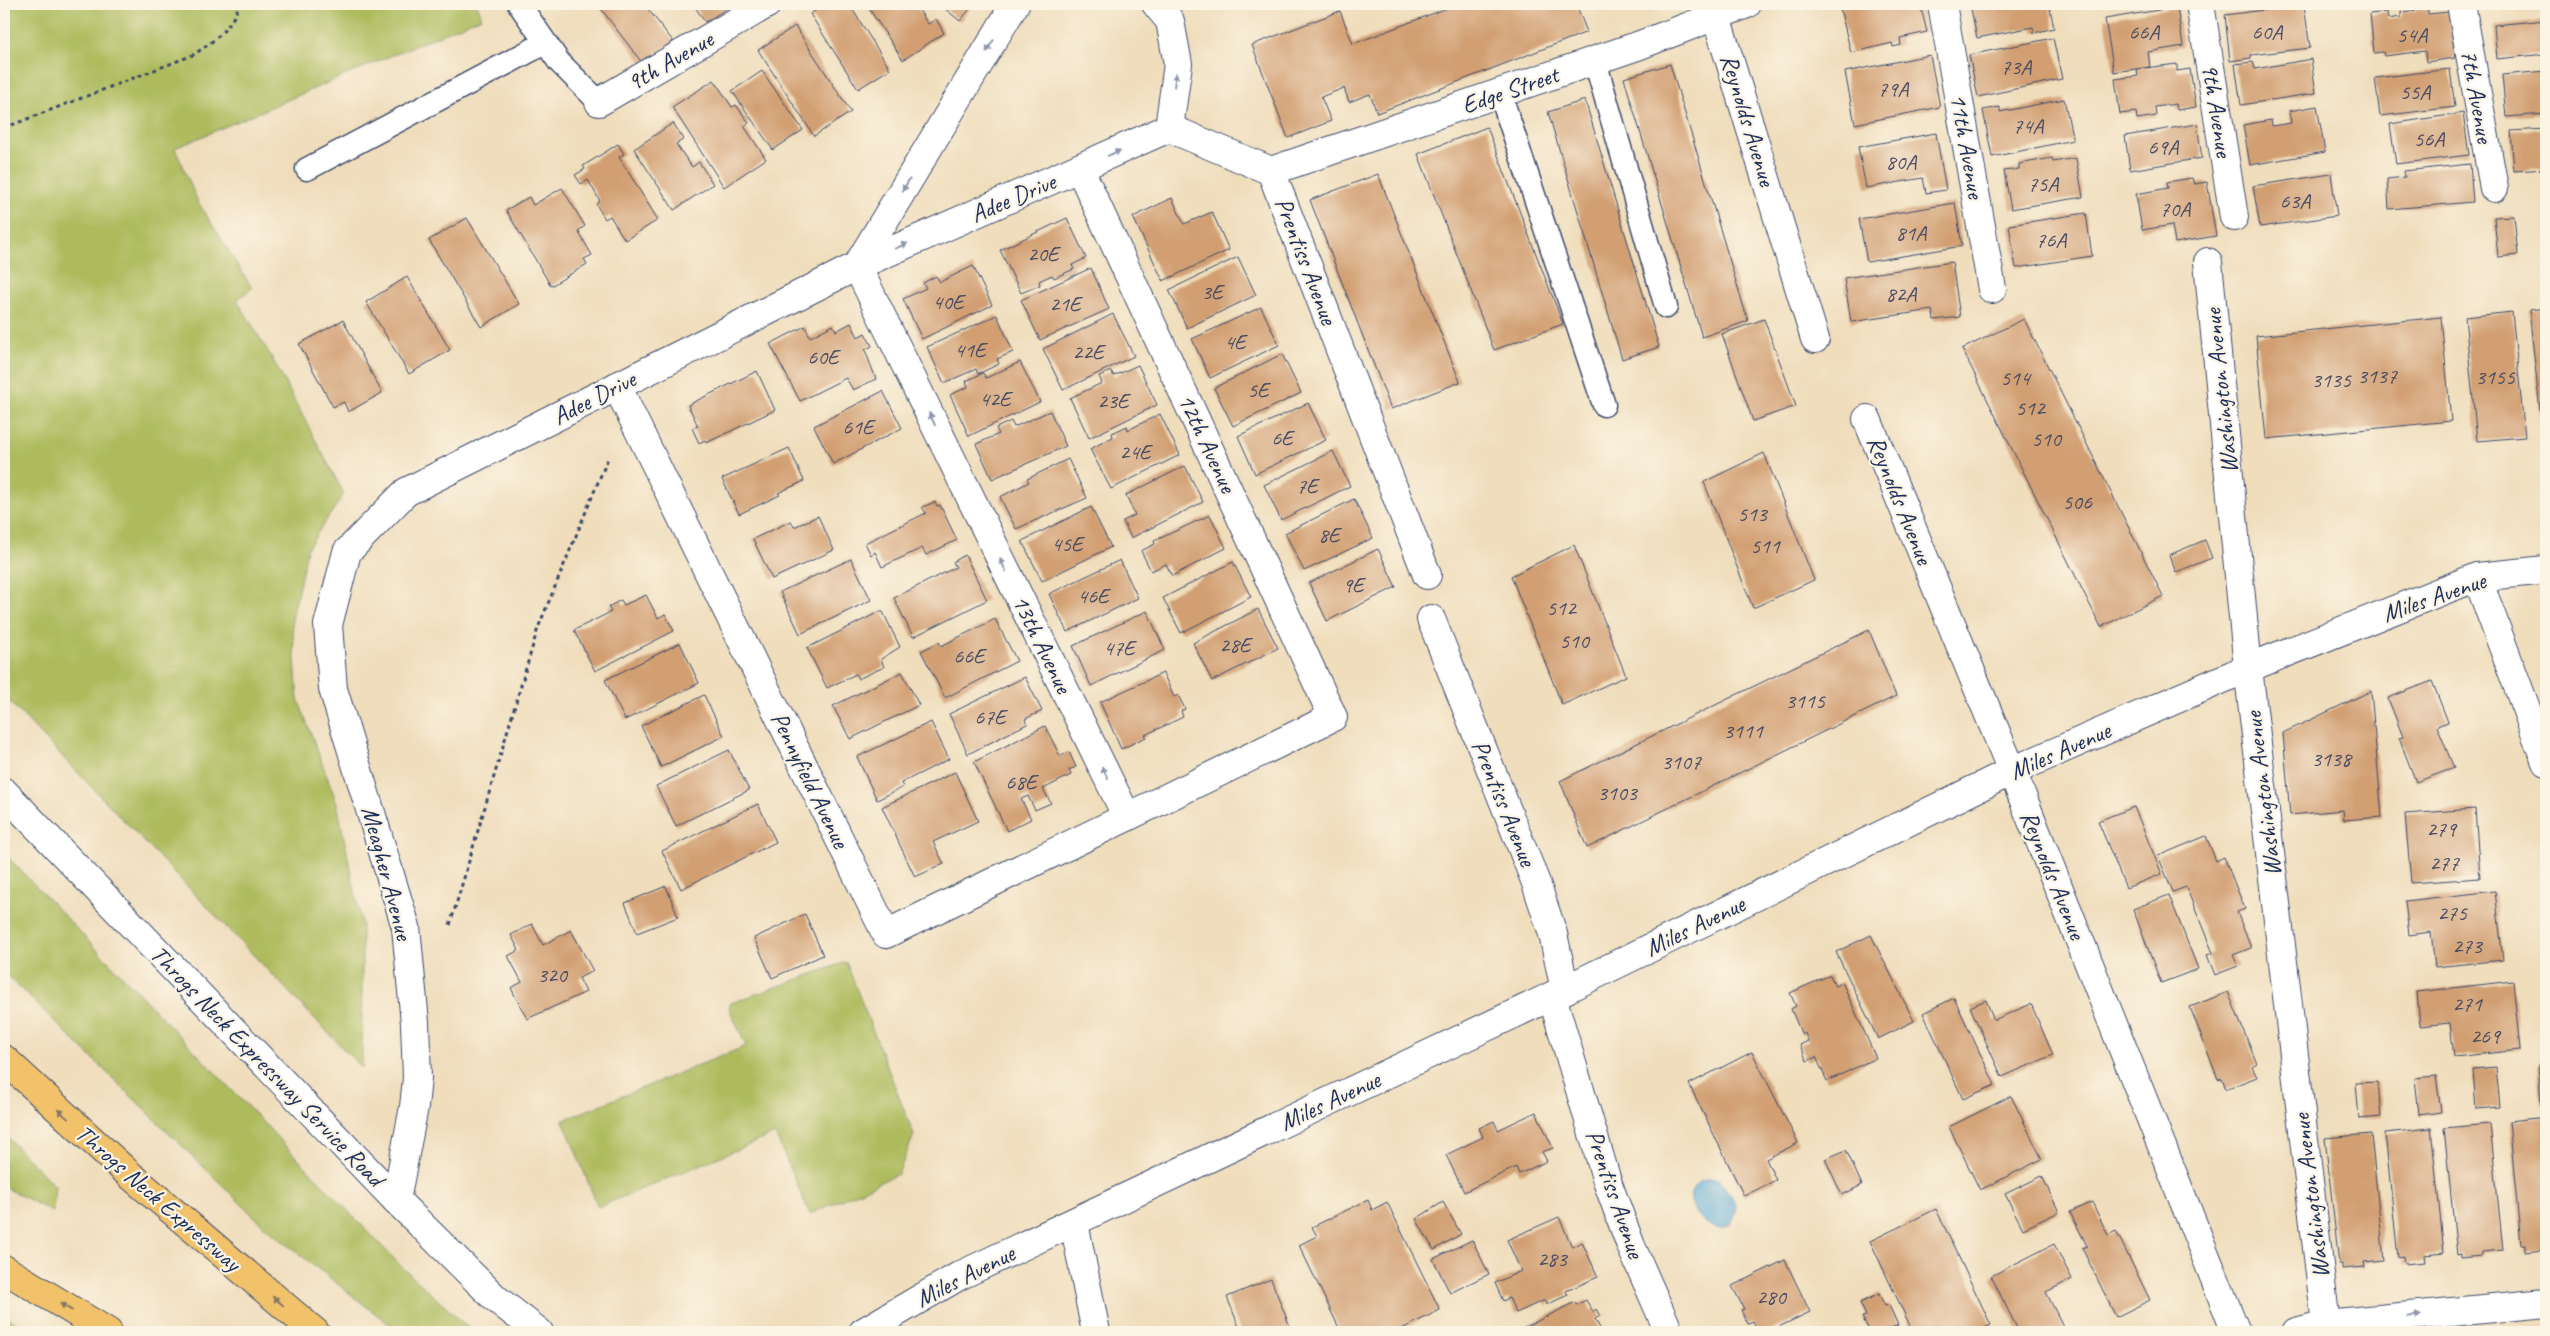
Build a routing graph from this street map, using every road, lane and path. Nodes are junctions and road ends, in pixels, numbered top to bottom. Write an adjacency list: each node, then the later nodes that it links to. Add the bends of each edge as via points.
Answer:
1 (239, 4): 15 (path, via 230,25 212,43 193,55)
2 (519, 4): 11 (lane)
3 (767, 4): 14 (street, 9th Avenue)
4 (1015, 4): 23 (street, one-way to 23)
5 (1156, 4): 16 (street, one-way to 5, via 1178,64 1170,22)
6 (1747, 4): 10 (street, Edge Street)
7 (1942, 4): 24 (street, 11th Avenue)
8 (2200, 4): 21 (street, 9th Avenue)
9 (2461, 4): 20 (street, 7th Avenue)
10 (1715, 10): 12 (street, Edge Street); 26 (street, Reynolds Avenue)
11 (545, 43): 14 (lane, via 559,62); 17 (lane)
12 (1595, 61): 13 (street, Edge Street); 25 (lane)
13 (1500, 93): 19 (street, Edge Street); 28 (lane)
14 (599, 102)
15 (4, 128)
16 (1169, 128): 18 (street, Adee Drive, one-way to 16); 19 (street, Prentiss Avenue)
17 (307, 169)
18 (1080, 169): 23 (street, Adee Drive, one-way to 18); 40 (street, 12th Avenue, via 1333,717)
19 (1271, 171): 33 (street, Prentiss Avenue)
20 (2494, 188)
21 (2234, 217)
22 (2208, 262): 36 (street, Washington Avenue)
23 (857, 266): 27 (street, Adee Drive); 40 (street, 13th Avenue, one-way to 23)
24 (1992, 289)
25 (1666, 307)
26 (1815, 339)
27 (617, 386): 31 (street, Adee Drive, via 406,492); 40 (street, Pennyfield Avenue, via 886,934)
28 (1604, 405)
29 (1867, 419): 38 (street, Reynolds Avenue)
30 (608, 458): 41 (path, via 538,628)
31 (347, 552): 44 (street, Meagher Avenue, via 328,625 333,689 406,927 415,1023 417,1078 414,1107)
32 (2546, 570): 34 (street, Miles Avenue)
33 (1427, 575)
34 (2476, 577): 36 (street, Miles Avenue); 37 (street)
35 (1431, 619): 42 (street, Prentiss Avenue, via 1539,892 1553,934)
36 (2248, 668): 38 (street, Miles Avenue); 48 (street, Washington Avenue)
37 (2546, 762)
38 (2012, 772): 42 (street, Miles Avenue); 55 (street, Reynolds Avenue)
39 (4, 792): 44 (street, Throgs Neck Expressway Service Road)
40 (1127, 817)
41 (450, 925)
42 (1559, 993): 45 (street, Miles Avenue); 54 (street, Prentiss Avenue, via 1607,1181)
43 (4, 1059): 50 (highway, Throgs Neck Expressway, one-way to 43, via 136,1181)
44 (396, 1200): 51 (street, Throgs Neck Expressway Service Road, via 496,1298)
45 (1074, 1223): 52 (street, Miles Avenue, via 959,1276); 53 (street)
46 (4, 1269): 49 (highway, one-way to 46)
47 (2546, 1303): 48 (street, one-way to 47)
48 (2326, 1324): 56 (street)
49 (108, 1332)
50 (315, 1332)
51 (539, 1332)
52 (863, 1332)
53 (1096, 1332)
54 (1669, 1332)
55 (2236, 1332)
56 (2296, 1332)

